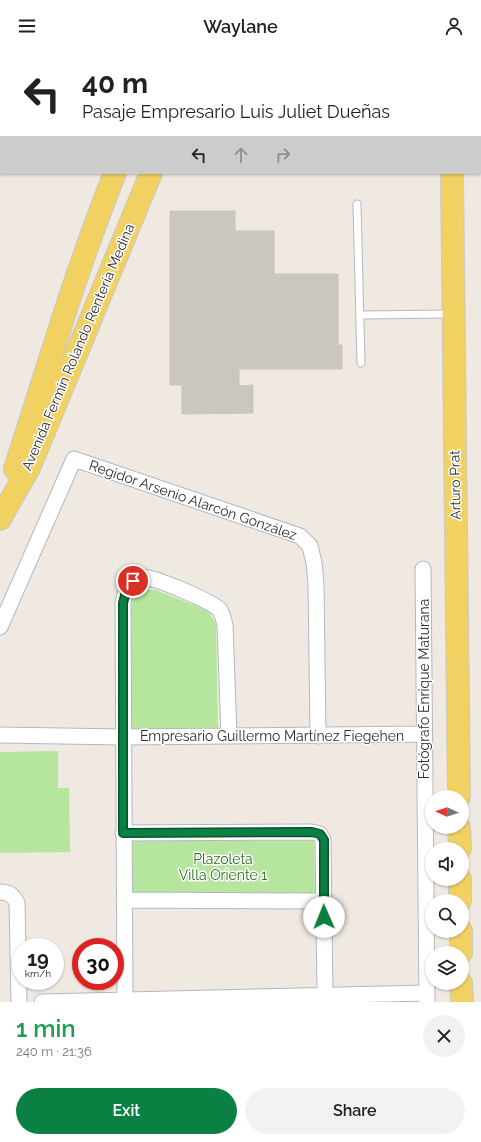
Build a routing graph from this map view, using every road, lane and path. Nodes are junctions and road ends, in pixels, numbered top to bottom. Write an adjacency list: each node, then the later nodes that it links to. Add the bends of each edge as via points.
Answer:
1 (116, 174): 8 (main road, Avenida Fermín Rolando Rentería Medina, via 64,314)
2 (151, 174): 8 (main road, Avenida Fermín Rolando Rentería Medina, via 30,466)
3 (452, 174): 5 (main road, Arturo Prat)
4 (357, 204): 6 (lane)
5 (453, 314): 6 (lane); 16 (main road, Arturo Prat)
6 (360, 315): 7 (lane)
7 (361, 363)
8 (0, 518)
9 (423, 569): 11 (street, Fotógrafo Enrique Maturana)
10 (0, 627): 14 (street, Regidor Arsenio Alarcón González, via 74,459 300,536 310,546 316,583)
11 (424, 734): 14 (street, Empresario Guillermo Martínez Fiegehen); 23 (street, Fotógrafo Enrique Maturana)
12 (0, 735): 15 (street, Empresario Guillermo Martínez Fiegehen)
13 (229, 736): 14 (street, Empresario Guillermo Martínez Fiegehen); 15 (street, Empresario Guillermo Martínez Fiegehen); 15 (street, via 225,625 219,610 203,599 150,578 140,577 127,588 123,603)
14 (318, 736)
15 (123, 737): 17 (street)
16 (459, 790)
17 (123, 833): 19 (street); 20 (street, via 320,834 324,840)
18 (0, 892): 26 (street, via 14,896 17,903)
19 (124, 900): 20 (street); 24 (street)
20 (324, 901): 22 (street)
21 (461, 990): 28 (main road)
22 (325, 996): 23 (street); 25 (street)
23 (427, 998)
24 (125, 1000): 25 (street); 27 (street)
25 (226, 1000)
26 (19, 1002)
27 (42, 1002)
28 (462, 1002)

